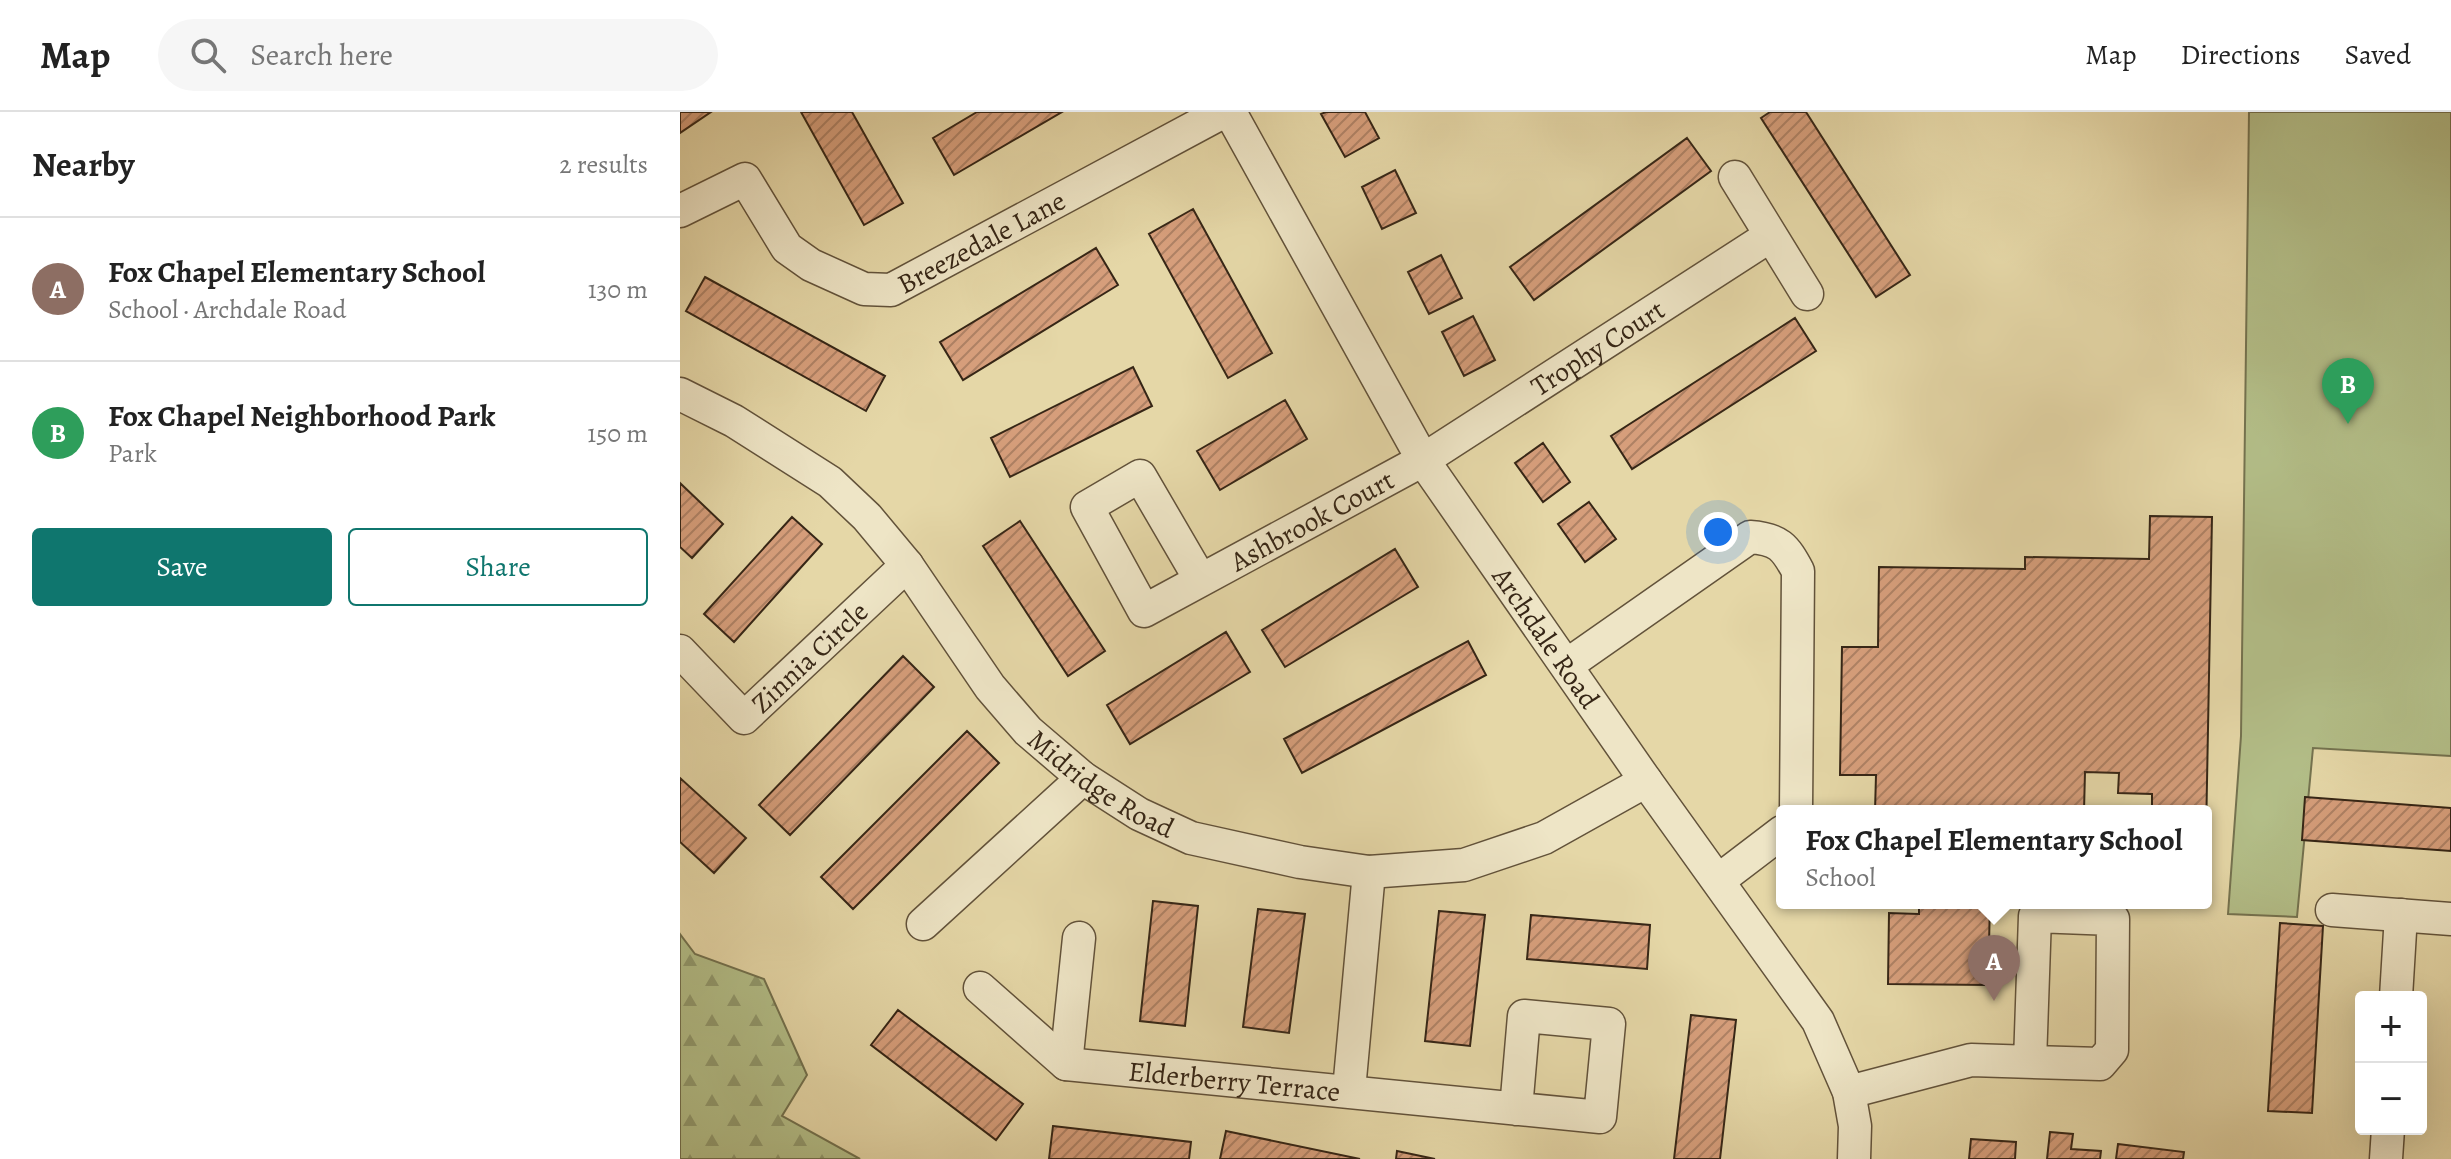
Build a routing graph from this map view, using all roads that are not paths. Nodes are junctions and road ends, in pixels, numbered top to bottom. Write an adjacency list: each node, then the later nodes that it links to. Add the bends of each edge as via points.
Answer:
1 (1223, 112): 4 (street, Breezedale Lane, via 891,290 864,289 787,248 745,179)
2 (1230, 112): 8 (street, Archdale Road)
3 (1735, 177): 5 (street)
4 (680, 211)
5 (1770, 236): 6 (street); 8 (street, Trophy Court)
6 (1807, 294)
7 (680, 394): 9 (street, Midridge Road, via 734,421 830,482)
8 (1423, 460): 10 (street, Ashbrook Court); 12 (street, Archdale Road)
9 (907, 565): 11 (street, Zinnia Circle, via 744,718); 13 (street, Midridge Road, via 990,687 1028,731)
10 (1200, 579)
11 (680, 651)
12 (1567, 665): 14 (street, Archdale Road); 15 (street, via 1750,537 1767,538 1785,548 1798,571)
13 (1083, 778): 17 (street, Midridge Road, via 1139,814 1191,838); 22 (street)
14 (1646, 781): 17 (street, Midridge Road, via 1544,838 1464,865); 18 (street, Archdale Road)
15 (1796, 805)
16 (1776, 837): 18 (street)
17 (1369, 872): 28 (street)
18 (1719, 880): 29 (street, Archdale Road, via 1818,1021)
19 (2332, 910): 20 (street)
20 (2401, 915): 21 (street); 25 (street)
21 (2451, 919)
22 (923, 924)
23 (1079, 938): 27 (street)
24 (980, 988): 27 (street)
25 (2396, 991)
26 (2030, 1062): 26 (street, via 2100,1064 2112,1050 2113,919 2035,916); 29 (street, via 1971,1060)
27 (1066, 1064): 28 (street, Elderberry Terrace)
28 (1349, 1090): 30 (street, Elderberry Terrace)
29 (1849, 1092): 32 (street, Archdale Road)
30 (1516, 1109)
31 (2388, 1135): 33 (street)
32 (1854, 1159)
33 (2386, 1159)

